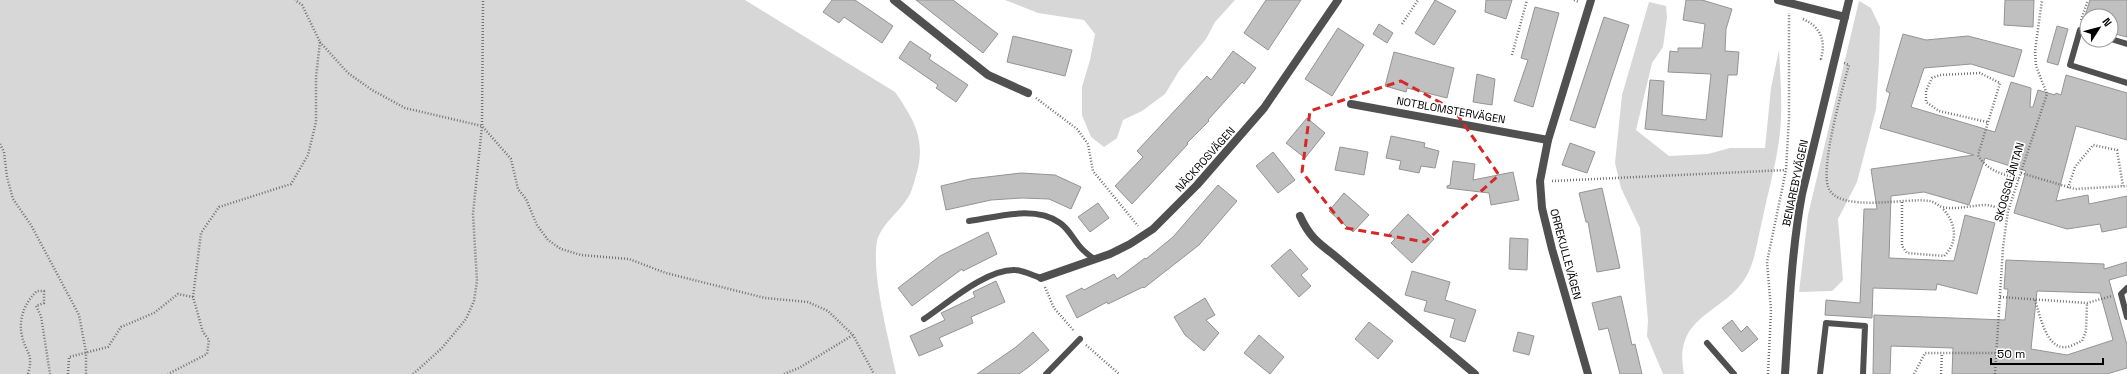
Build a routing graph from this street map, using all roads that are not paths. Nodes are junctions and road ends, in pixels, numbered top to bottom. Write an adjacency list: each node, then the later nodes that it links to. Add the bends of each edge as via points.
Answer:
1 (894, 0): 9 (street, via 988,75)
2 (1338, 0): 14 (street, NÄCKROSVÄGEN, via 1264,108 1187,195 1153,229 1130,244)
3 (1591, 0): 11 (street, ORREKULLEVÄGEN)
4 (1778, 0): 6 (street)
5 (1849, 0): 6 (street, BENAREBYVÄGEN)
6 (1845, 17): 25 (street, BENAREBYVÄGEN, via 1799,208 1790,286)
7 (2079, 43): 8 (lane, via 2070,65)
8 (2127, 83)
9 (1028, 93)
10 (1351, 104): 11 (street, NOTBLOMSTERVÄGEN)
11 (1548, 140): 23 (street, ORREKULLEVÄGEN, via 1540,181 1542,208)
12 (1300, 216): 22 (street, via 1313,240)
13 (969, 221): 14 (lane, via 1014,214 1048,217 1071,233 1082,249)
14 (1094, 259): 15 (street, NÄCKROSVÄGEN)
15 (1041, 278): 18 (lane, via 1017,270 992,275)
16 (2127, 288): 17 (lane, via 2121,294)
17 (2127, 317)
18 (924, 319)
19 (1080, 339): 21 (lane)
20 (1708, 343): 24 (lane)
21 (1046, 374)
22 (1475, 374)
23 (1588, 374)
24 (1734, 374)
25 (1785, 374)
26 (1820, 374): 27 (lane, via 1826,323 1865,326)
27 (1863, 374)

